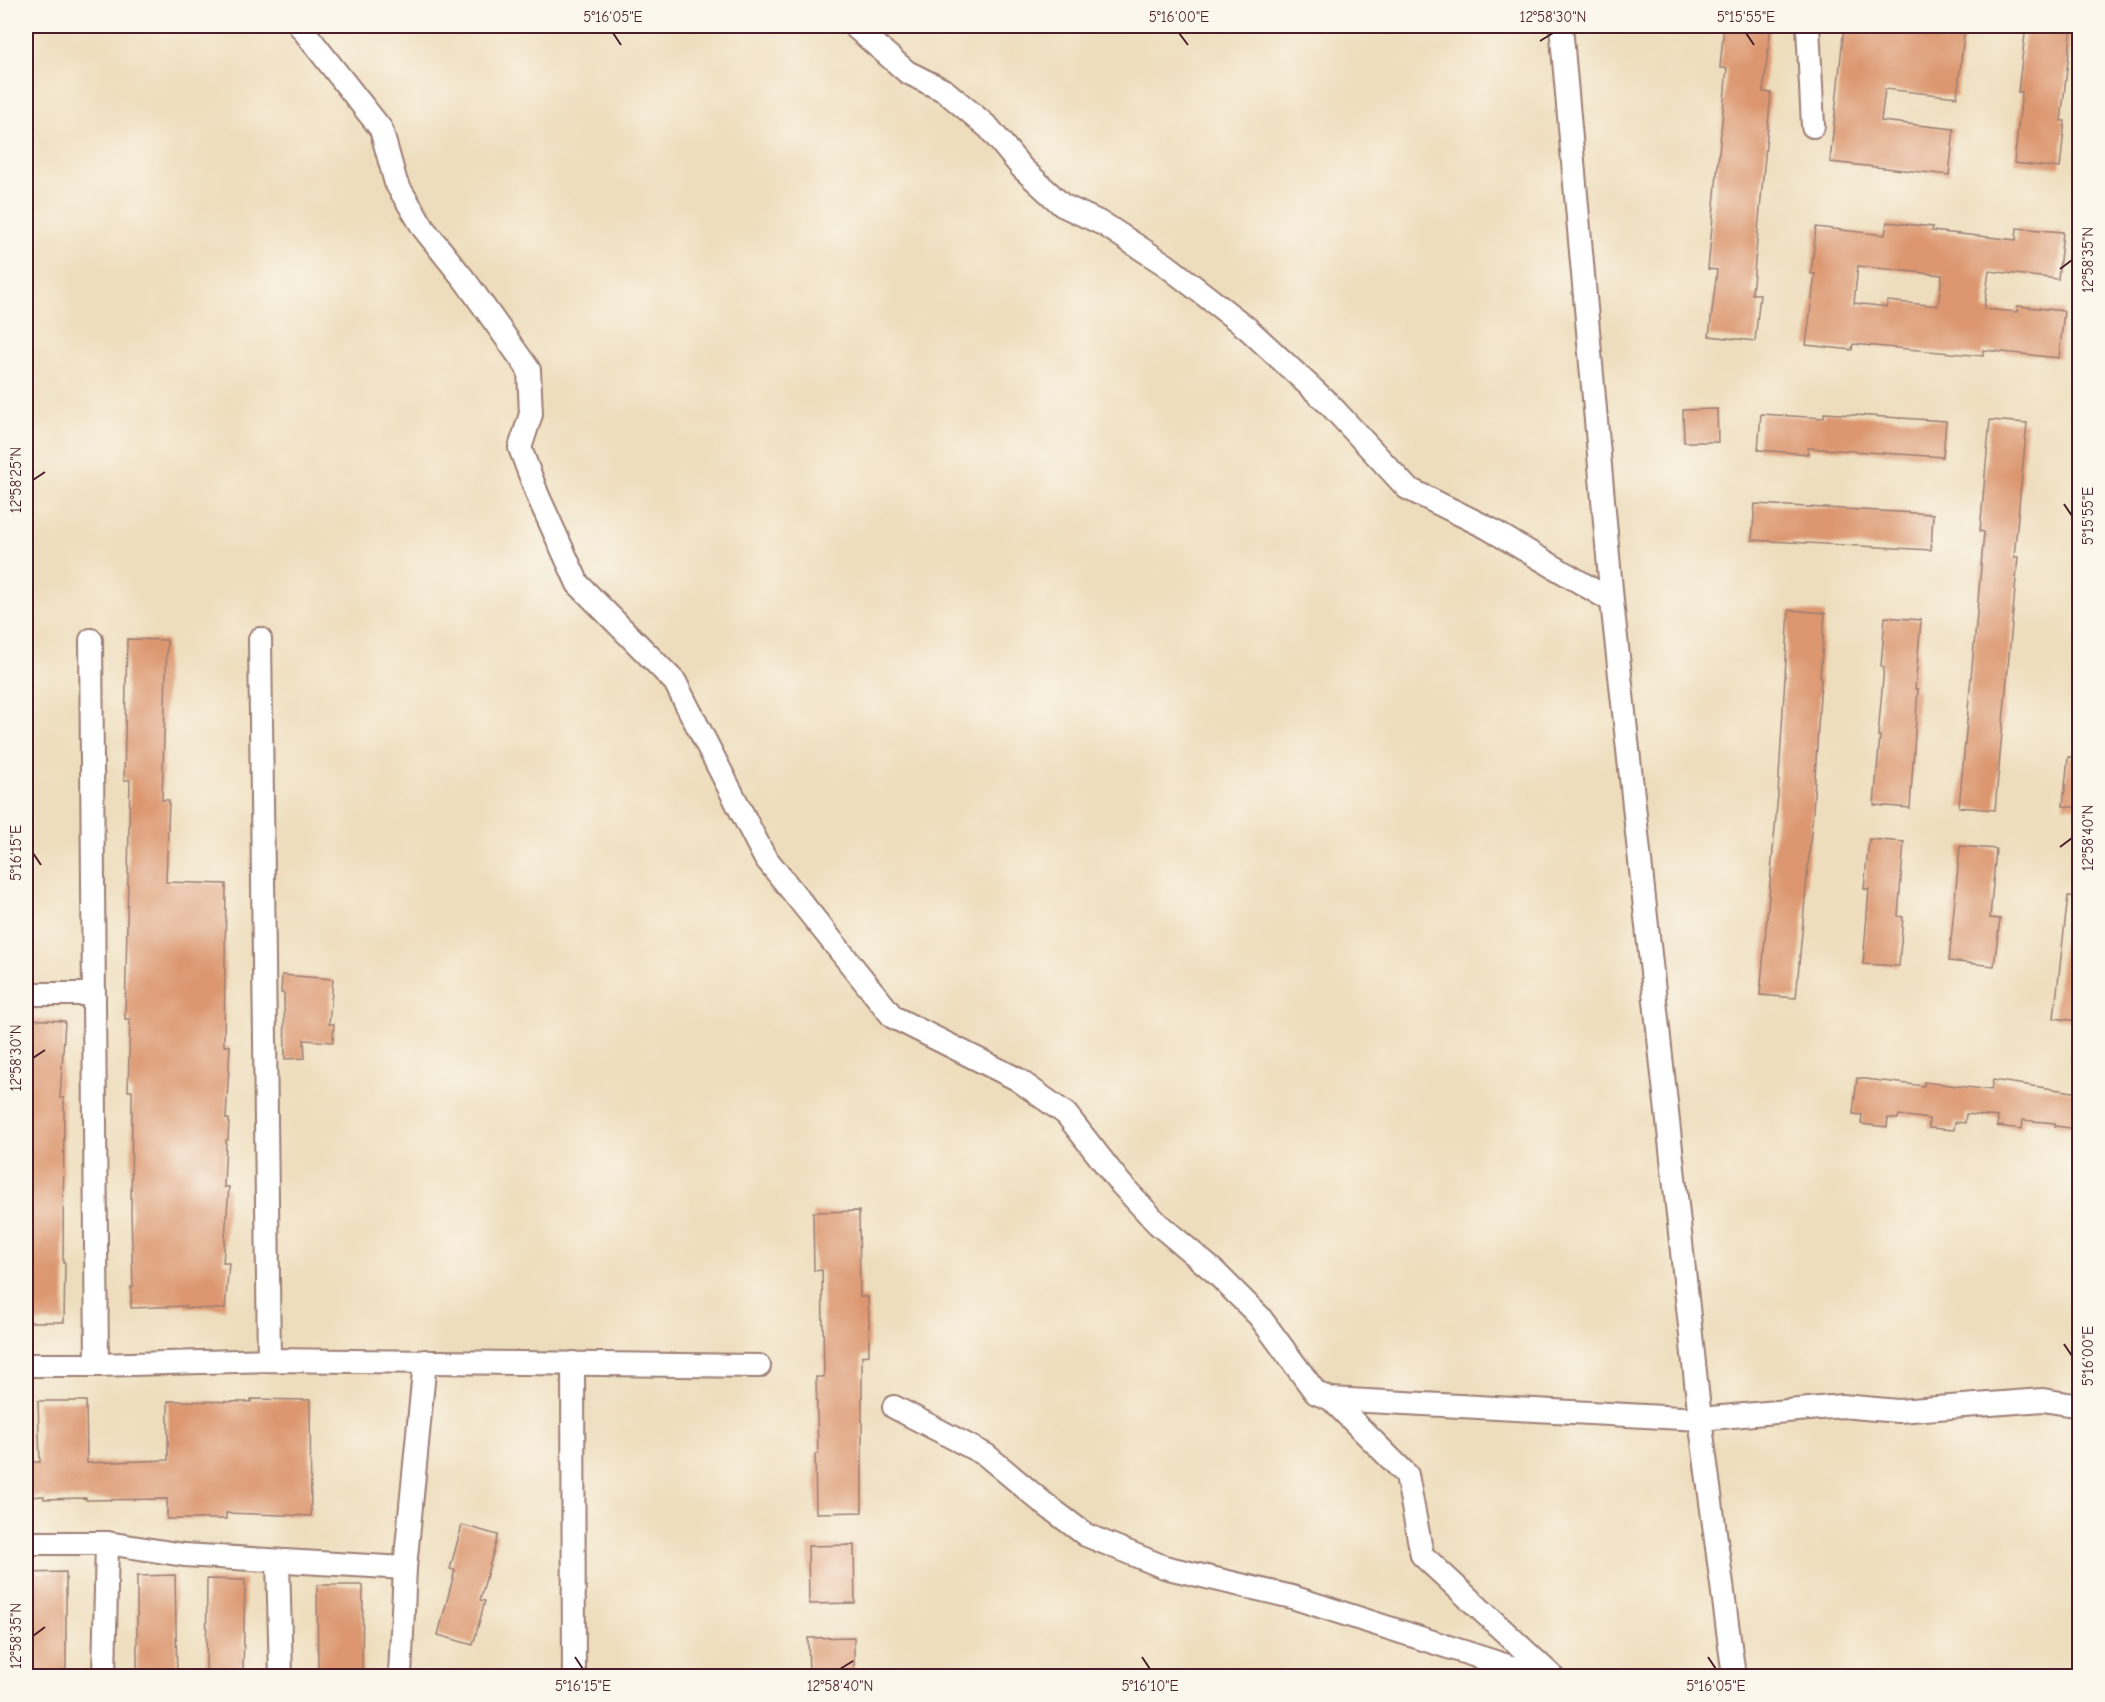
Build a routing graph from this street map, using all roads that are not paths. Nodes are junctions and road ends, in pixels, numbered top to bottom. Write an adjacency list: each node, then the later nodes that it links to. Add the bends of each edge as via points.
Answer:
1 (300, 26): 17 (street, via 381,129 396,183 424,229 529,370 531,414 520,448 578,584 675,682 764,856 893,1017 1017,1079 1066,1114 1156,1223 1215,1272 1259,1316 1316,1393)
2 (854, 26): 6 (street, via 907,72 945,91 989,128 1022,168 1062,205 1105,225 1166,265 1247,328 1331,406 1407,488 1488,528)
3 (1561, 26): 6 (street)
4 (1808, 26): 5 (street)
5 (1813, 126)
6 (1612, 601): 20 (street)
7 (260, 639): 11 (street)
8 (91, 640): 10 (street)
9 (26, 994): 10 (street)
10 (93, 994): 15 (street)
11 (269, 1360): 12 (street); 15 (street)
12 (425, 1361): 13 (street); 24 (street)
13 (573, 1363): 16 (street); 28 (street)
14 (26, 1365): 15 (street)
15 (97, 1365)
16 (759, 1365)
17 (1331, 1399): 20 (street); 30 (street, via 1407,1474 1422,1556)
18 (2079, 1406): 20 (street, via 2043,1400 1898,1410 1842,1407)
19 (894, 1407): 29 (street, via 986,1455 1042,1502 1097,1540 1164,1567 1292,1597)
20 (1700, 1419): 31 (street)
21 (107, 1542): 22 (street); 23 (street, via 184,1556); 25 (street)
22 (26, 1543)
23 (278, 1561): 24 (street); 26 (street)
24 (405, 1568): 27 (street)
25 (104, 1677)
26 (280, 1677)
27 (400, 1677)
28 (574, 1677)
29 (1539, 1677)
30 (1552, 1677)
31 (1734, 1677)

